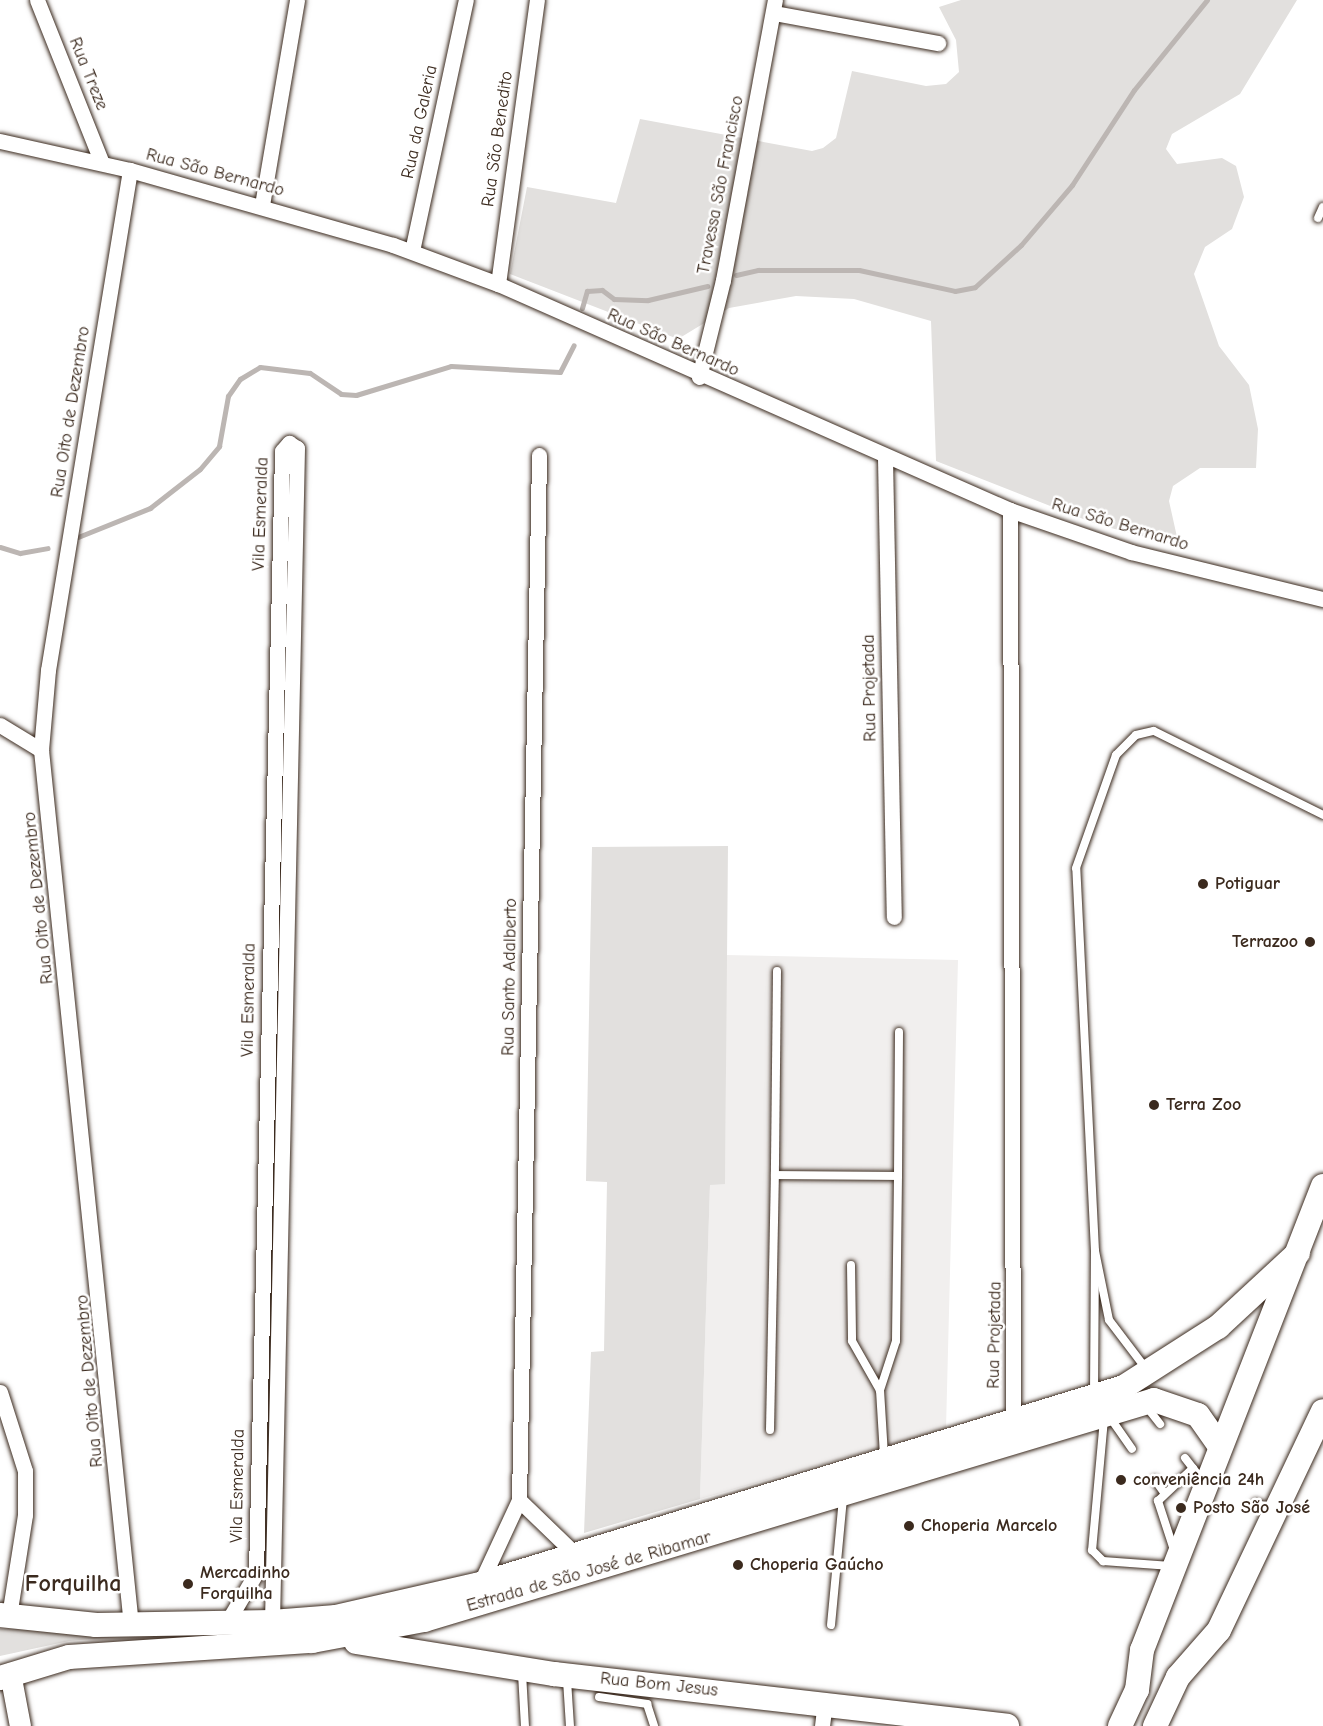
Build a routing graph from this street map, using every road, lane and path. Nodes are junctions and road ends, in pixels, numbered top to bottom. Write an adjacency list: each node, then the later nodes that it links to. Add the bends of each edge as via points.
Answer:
1 (37, 0): 8 (street, Rua Treze)
2 (297, 0): 10 (street)
3 (466, 0): 13 (street, Rua da Galeria)
4 (537, 0): 14 (street, Rua São Benedito)
5 (775, 7): 6 (street); 15 (street, Travessa São Francisco)
6 (938, 43)
7 (0, 141): 8 (street, Rua São Bernardo)
8 (102, 163): 9 (street, Rua São Bernardo)
9 (130, 170): 10 (street, Rua São Bernardo); 21 (street, Rua Oito de Dezembro, via 48,670)
10 (262, 205): 13 (street, Rua São Bernardo)
11 (1323, 207): 12 (lane)
12 (1318, 218)
13 (412, 251): 14 (street, Rua São Bernardo)
14 (498, 284): 15 (street, Rua São Bernardo)
15 (699, 376): 17 (street, Rua São Bernardo)
16 (539, 455): 54 (street, Rua Santo Adalberto)
17 (885, 458): 18 (street, Rua São Bernardo); 23 (street, Rua Projetada)
18 (1010, 510): 19 (street, Rua São Bernardo, via 1131,552); 43 (street, Rua Projetada)
19 (1323, 599)
20 (0, 725): 21 (street)
21 (41, 750): 62 (street, Rua Oito de Dezembro)
22 (1323, 815): 30 (lane, via 1154,731 1136,735 1116,755 1076,868)
23 (894, 917)
24 (777, 971): 27 (lane)
25 (899, 1032): 28 (lane)
26 (275, 1037): 26 (street, Vila Esmeralda, via 297,448 289,443 282,451); 33 (street, Vila Esmeralda); 34 (street, Vila Esmeralda)
27 (775, 1175): 28 (lane); 45 (lane)
28 (898, 1176): 36 (lane, via 896,1341)
29 (1323, 1186): 31 (main road)
30 (1095, 1251): 35 (lane, via 1109,1320); 39 (lane)
31 (1298, 1253): 35 (main road, Estrada de São José de Ribamar, via 1218,1327); 46 (main road)
32 (850, 1265): 36 (lane, via 852,1341)
33 (263, 1267): 34 (street); 41 (street, Vila Esmeralda)
34 (279, 1269): 40 (street, Vila Esmeralda)
35 (1150, 1374): 39 (main road, Estrada de São José de Ribamar, via 1124,1387)
36 (880, 1390): 49 (lane)
37 (0, 1392): 58 (street, via 25,1470 25,1515)
38 (1149, 1401): 39 (main road, Estrada de São José de Ribamar); 44 (lane); 46 (main road, via 1198,1415)
39 (1102, 1409): 43 (main road, Estrada de São José de Ribamar); 47 (lane); 53 (main road, Estrada de São José de Ribamar); 56 (lane, via 1091,1541 1095,1557)
40 (276, 1415): 41 (street); 59 (street, Vila Esmeralda)
41 (259, 1416): 60 (street, Vila Esmeralda, via 256,1573)
42 (1319, 1420): 75 (main road, via 1219,1630 1178,1677)
43 (1013, 1423): 49 (main road, Estrada de São José de Ribamar)
44 (1160, 1424)
45 (770, 1430)
46 (1221, 1446): 50 (main road)
47 (1132, 1449)
48 (1185, 1458): 50 (lane)
49 (885, 1463): 55 (main road, Estrada de São José de Ribamar)
50 (1199, 1476): 52 (lane); 56 (main road)
51 (1155, 1480): 52 (lane)
52 (1163, 1491): 56 (lane, via 1158,1501)
53 (843, 1497): 61 (lane); 63 (main road, Estrada de São José de Ribamar, via 474,1606)
54 (519, 1500): 55 (street); 57 (street, Rua Santo Adalberto)
55 (577, 1556): 57 (main road, Estrada de São José de Ribamar)
56 (1177, 1564): 74 (main road, via 1142,1650 1137,1690)
57 (480, 1584): 59 (main road, Estrada de São José de Ribamar, via 348,1615)
58 (9, 1617): 62 (main road, Estrada de São José de Ribamar)
59 (272, 1622): 60 (main road, Estrada de São José de Ribamar)
60 (226, 1624): 62 (main road, Estrada de São José de Ribamar)
61 (831, 1625)
62 (131, 1626)
63 (312, 1641): 64 (main road, Rua Bom Jesus, via 391,1646); 65 (main road, Estrada de São José de Ribamar, via 33,1664)
64 (521, 1668): 66 (main road, Rua Bom Jesus); 70 (lane)
65 (3, 1675): 69 (main road)
66 (567, 1675): 68 (main road, Rua Bom Jesus); 71 (lane)
67 (599, 1697): 72 (lane, via 647,1704)
68 (824, 1714): 73 (main road, Rua Bom Jesus)
69 (20, 1726)
70 (525, 1726)
71 (570, 1726)
72 (654, 1726)
73 (1007, 1726)
74 (1120, 1726)
75 (1155, 1726)

